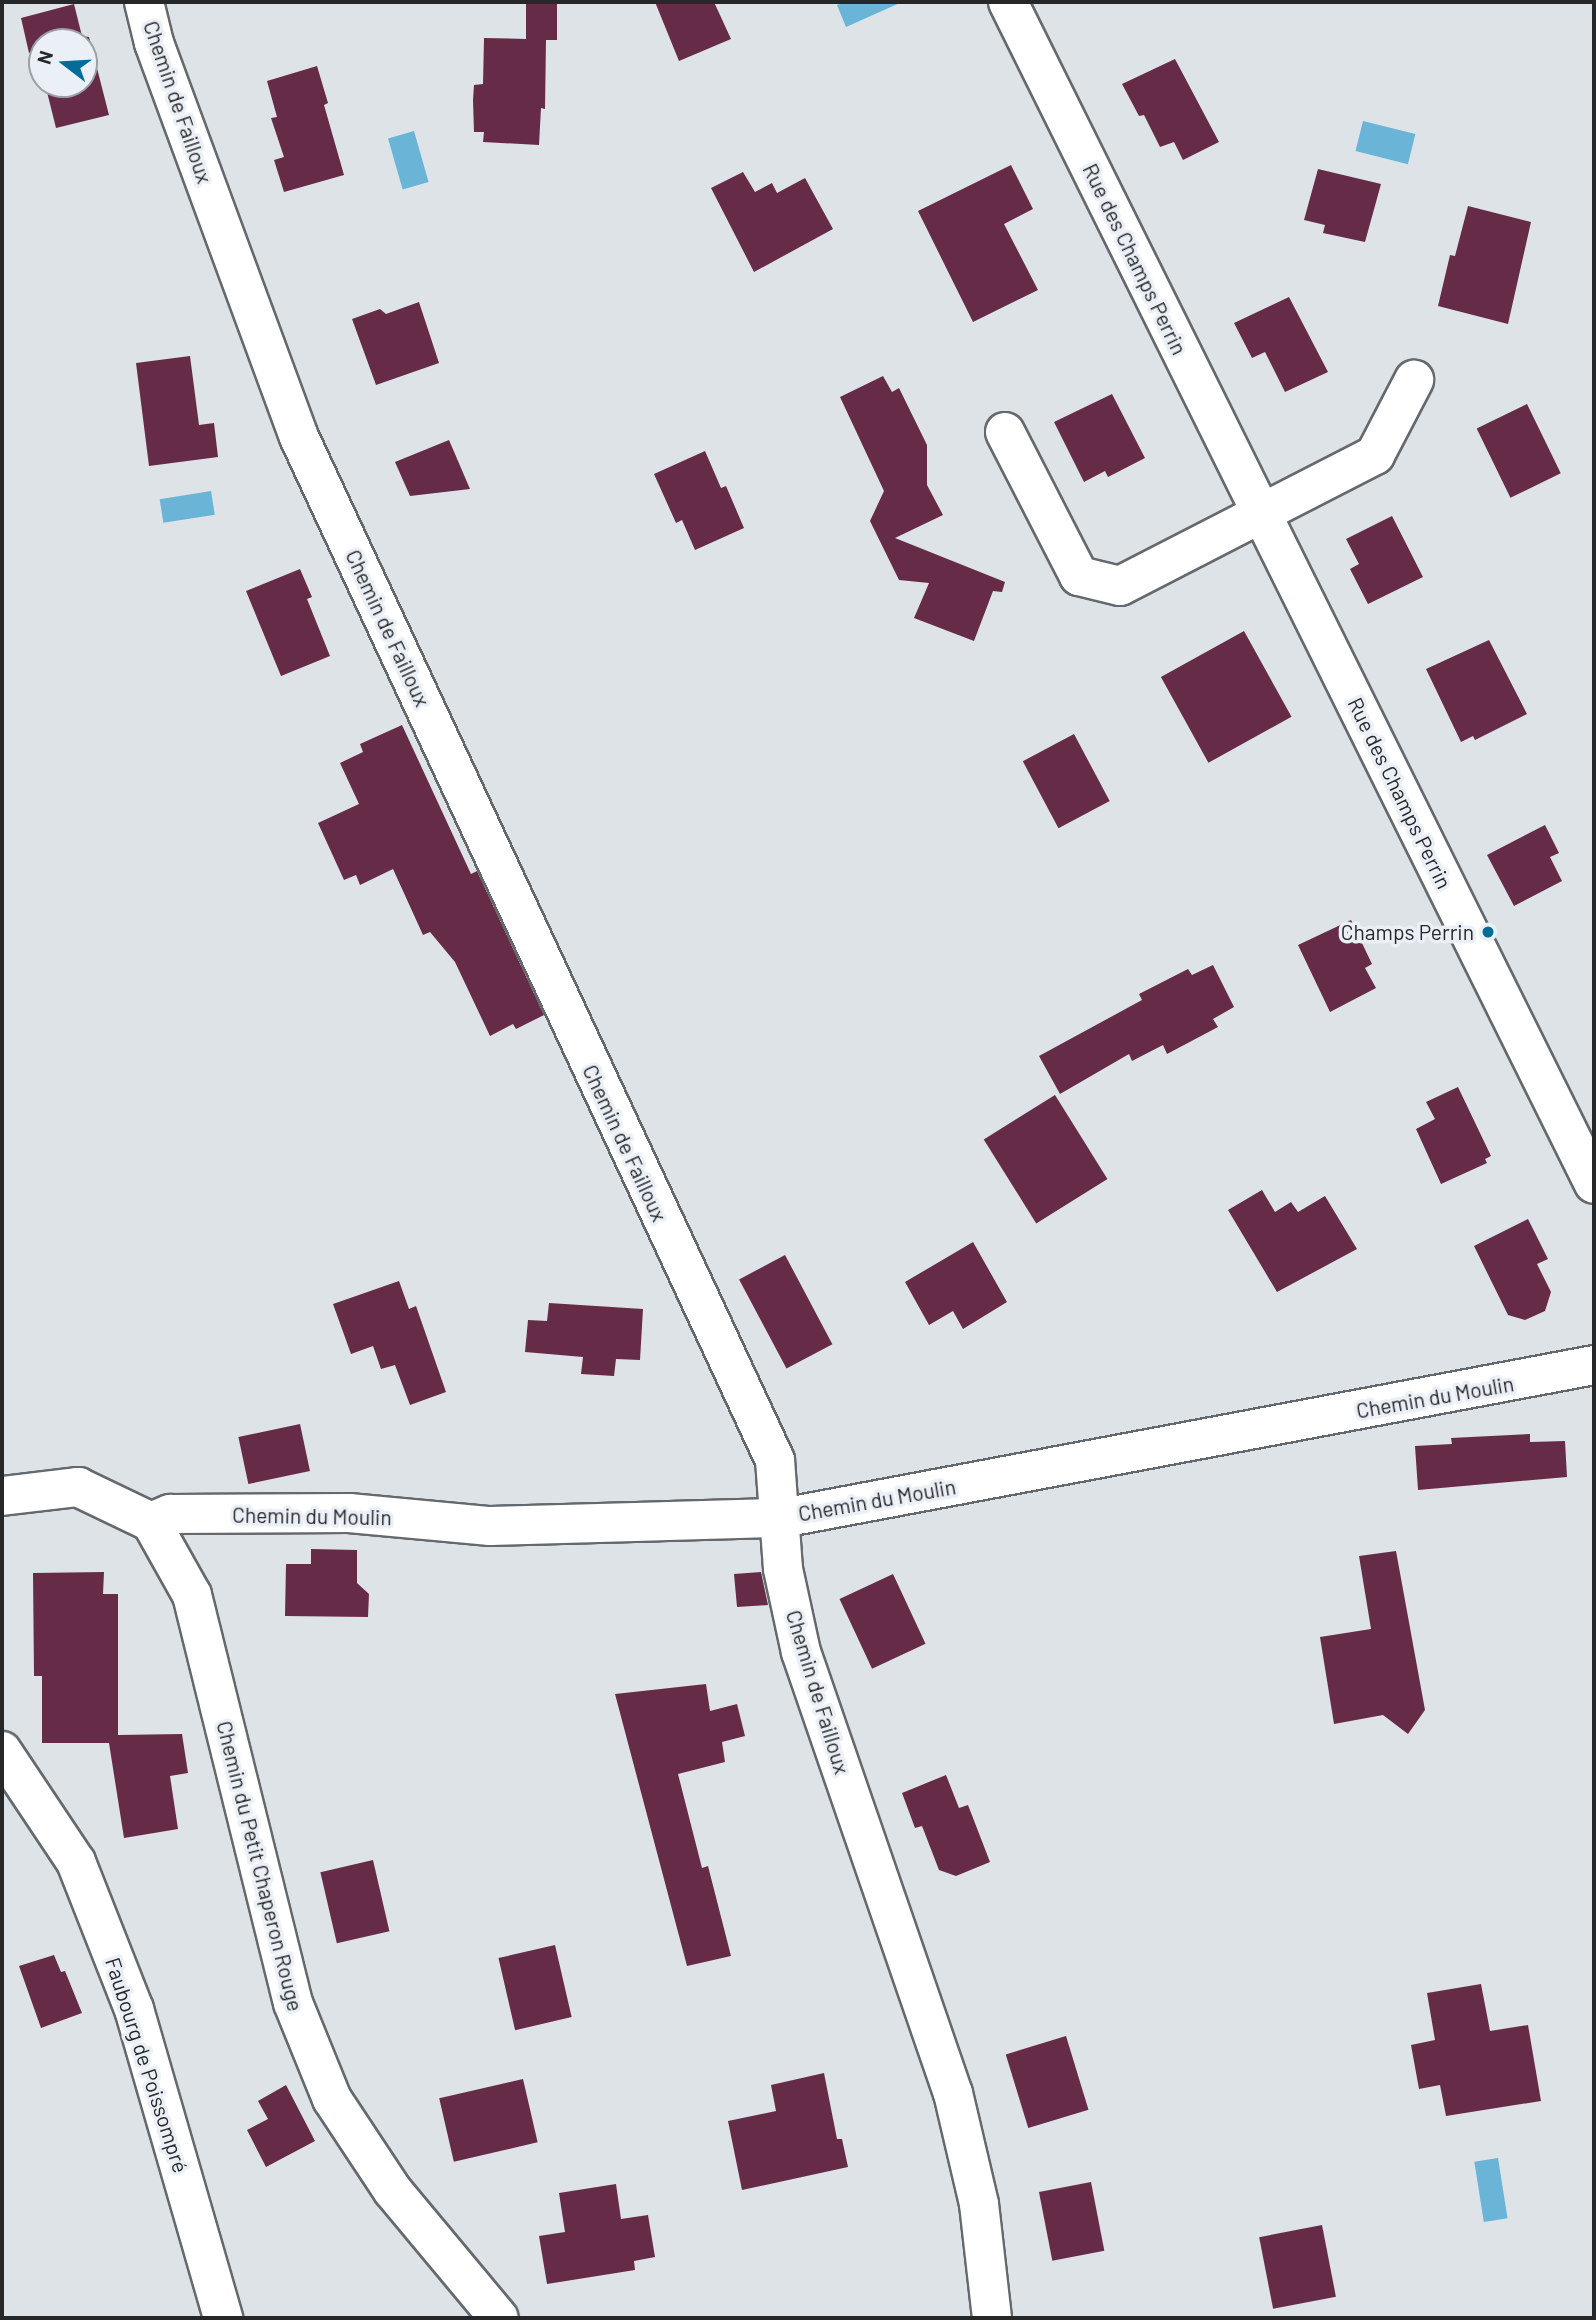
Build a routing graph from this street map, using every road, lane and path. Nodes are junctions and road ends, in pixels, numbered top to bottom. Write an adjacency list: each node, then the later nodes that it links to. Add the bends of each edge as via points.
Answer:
1 (144, 2): 9 (street, Chemin de Failloux, via 154,43 299,437 775,1460)
2 (1008, 2): 5 (street, Rue des Champs Perrin)
3 (1414, 380): 5 (street, via 1375,455)
4 (1005, 432): 5 (street, via 1079,576 1120,586)
5 (1263, 515): 6 (street, Rue des Champs Perrin)
6 (1594, 1184)
7 (1594, 1366): 9 (street, Chemin du Moulin)
8 (2, 1496): 10 (street, via 78,1487)
9 (782, 1518): 10 (street, Chemin du Moulin, via 489,1526 349,1513 170,1514); 14 (street, Chemin de Failloux, via 783,1569 801,1652 953,2093 979,2204)
10 (151, 1522): 13 (street, Chemin du Petit Chaperon Rouge, via 192,1595 293,2003 332,2099 393,2191)
11 (2, 1751): 12 (street, Faubourg de Poissompré, via 76,1862 134,2009)
12 (223, 2318)
13 (499, 2318)
14 (992, 2318)

